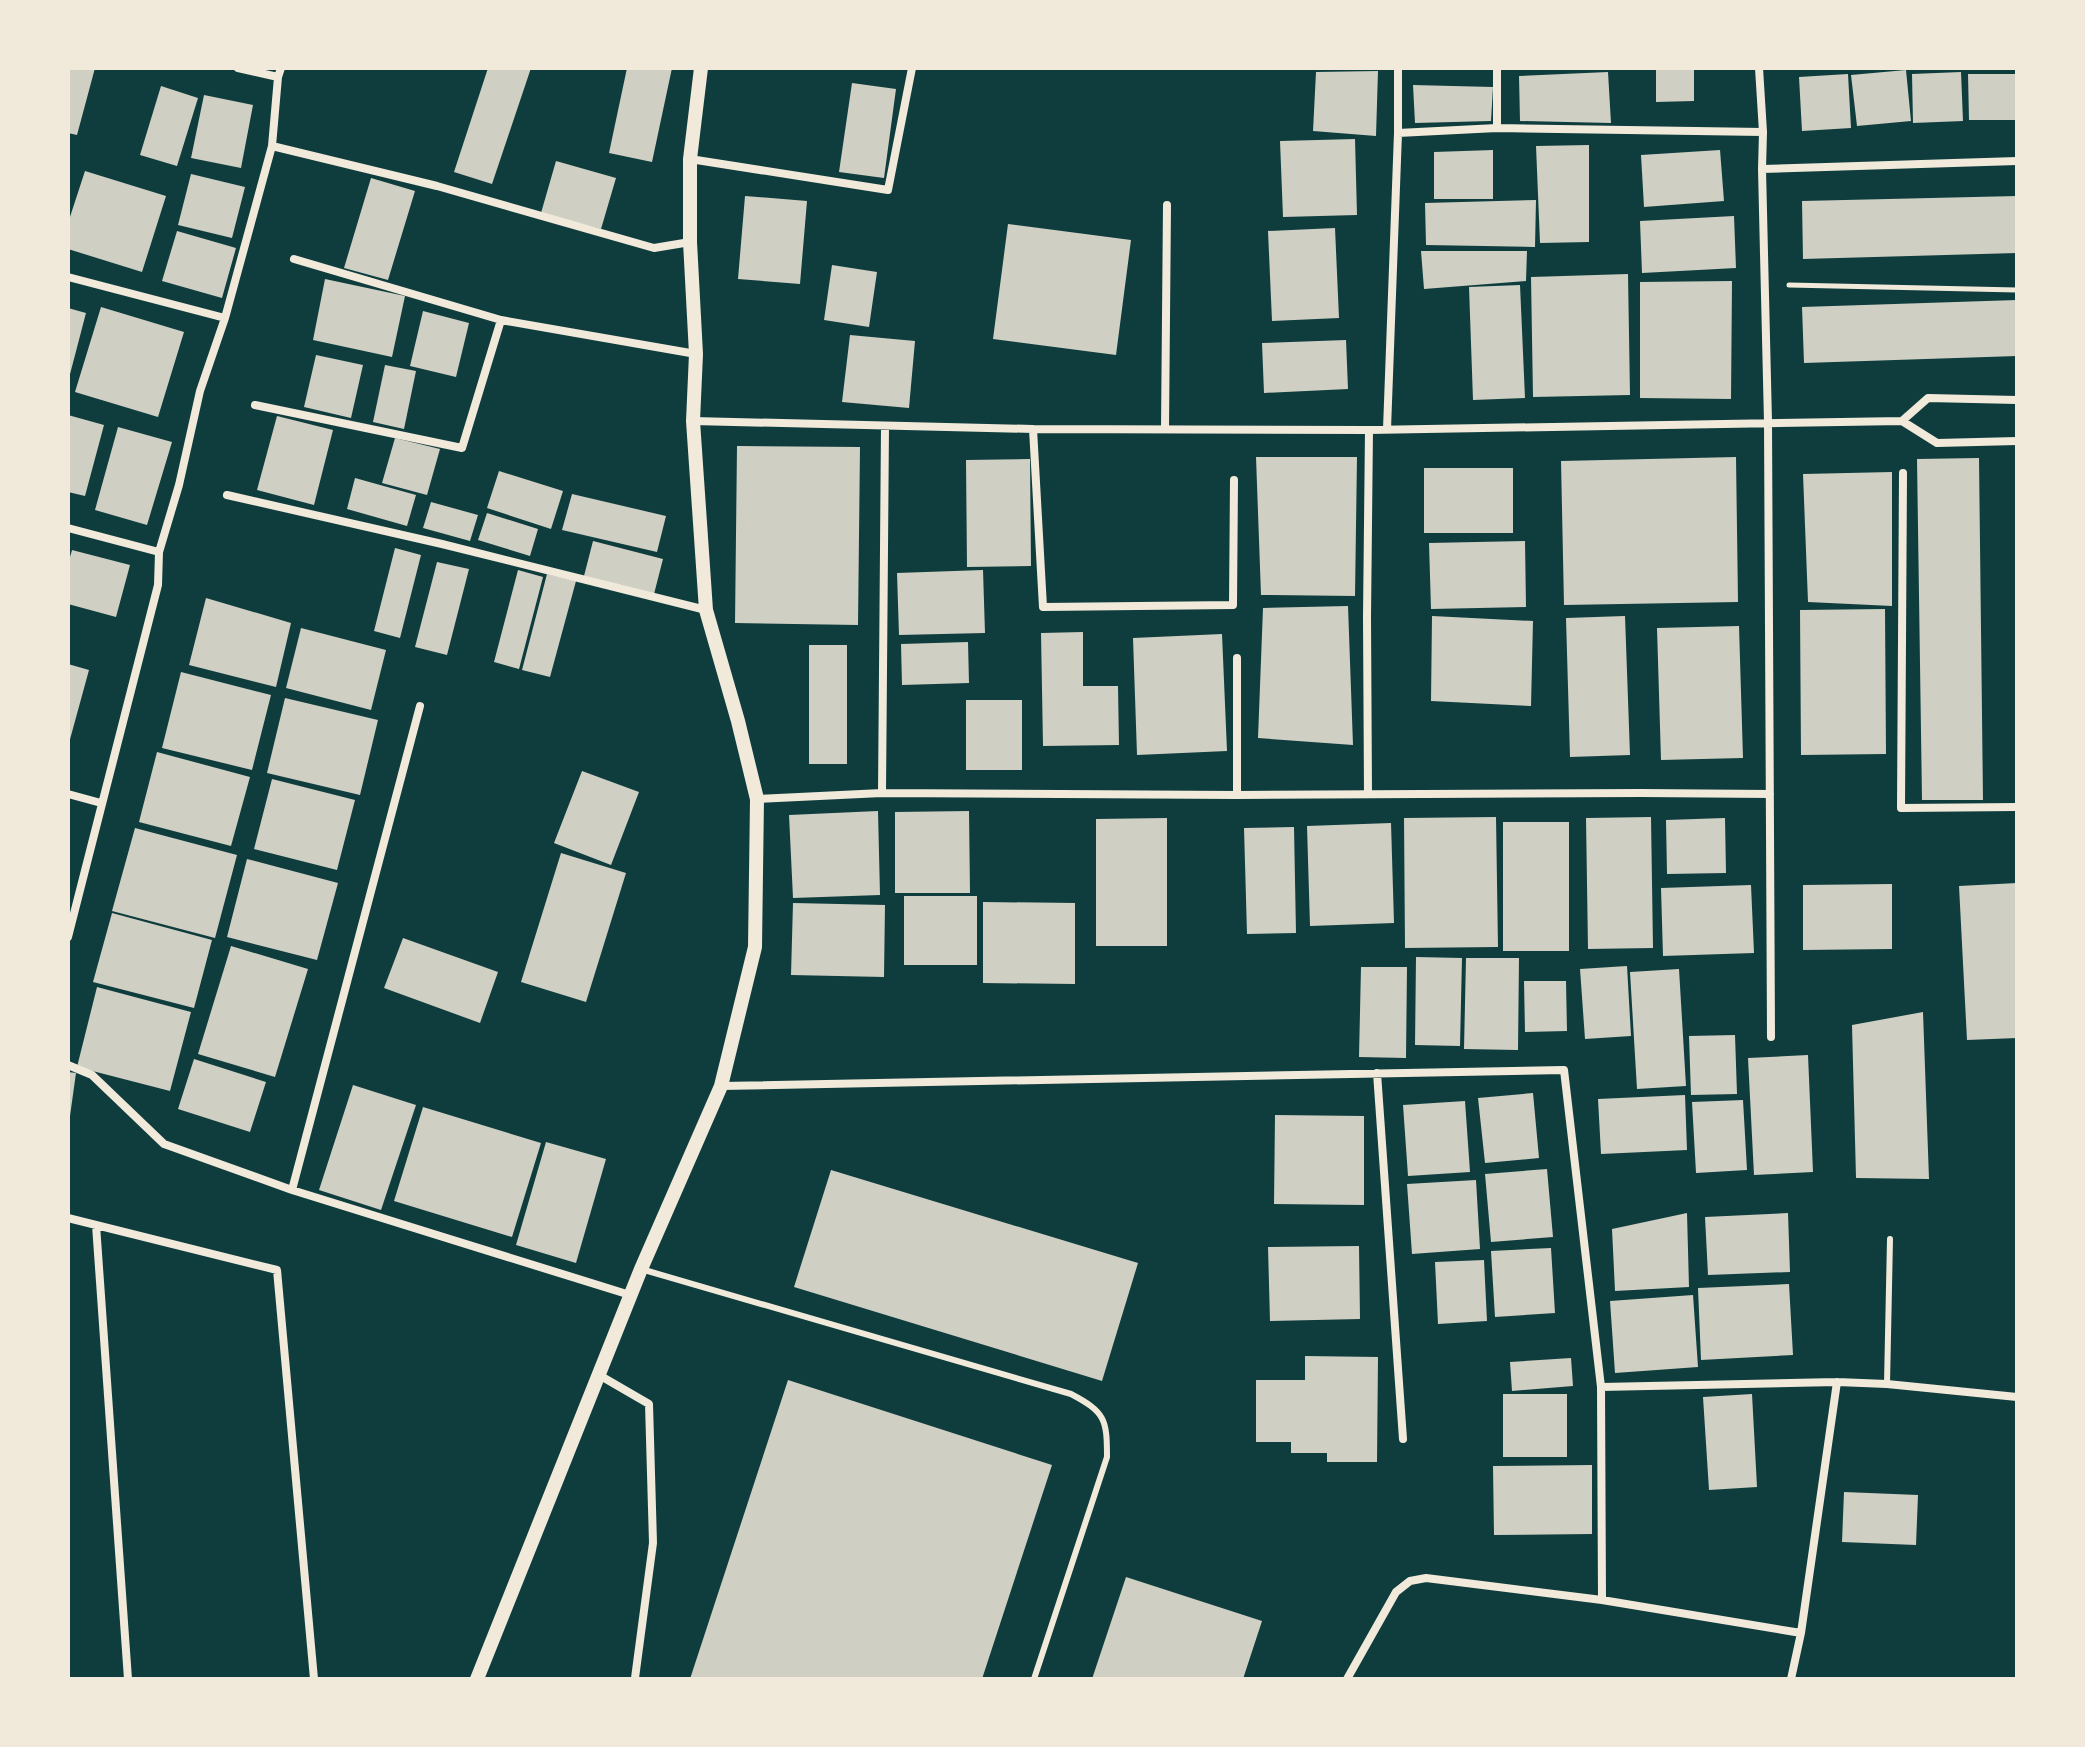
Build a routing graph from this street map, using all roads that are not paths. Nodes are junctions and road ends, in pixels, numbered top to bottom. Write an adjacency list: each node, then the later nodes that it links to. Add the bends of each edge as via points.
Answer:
1 (238, 68): 7 (street)
2 (701, 68): 12 (street)
3 (912, 68): 12 (street, via 888,190)
4 (1398, 68): 10 (street)
5 (1497, 68): 8 (street)
6 (1759, 68): 9 (street)
7 (279, 72): 11 (street)
8 (1497, 128): 9 (street); 10 (street)
9 (1763, 132): 14 (street)
10 (1398, 133): 30 (street)
11 (272, 146): 16 (street, via 654,248); 19 (street)
12 (690, 159): 16 (street)
13 (2017, 161): 14 (street)
14 (1762, 169): 26 (street)
15 (1167, 205): 29 (street)
16 (690, 242): 21 (street)
17 (294, 259): 20 (street)
18 (68, 277): 19 (street)
19 (225, 318): 37 (street, via 200,391)
20 (501, 320): 21 (street); 23 (street, via 462,448)
21 (696, 354): 24 (street)
22 (2017, 400): 25 (street, via 1928,398)
23 (255, 405)
24 (693, 421): 27 (street); 38 (street)
25 (1902, 421): 26 (street); 32 (street, via 1937,443)
26 (1768, 422): 30 (street); 44 (street)
27 (885, 426): 28 (street); 41 (street)
28 (1033, 429): 29 (street); 34 (street, via 1043,607 1233,605)
29 (1165, 429): 31 (street)
30 (1387, 429): 31 (street)
31 (1369, 430): 43 (street)
32 (2017, 441)
33 (1903, 473): 48 (street, via 1901,808)
34 (1234, 480)
35 (227, 495): 38 (street)
36 (68, 528): 37 (street)
37 (159, 552): 47 (street, via 158,585)
38 (706, 610): 46 (street)
39 (1237, 658): 45 (street)
40 (420, 706): 54 (street)
41 (882, 793): 45 (street); 46 (street)
42 (68, 794): 47 (street)
43 (1368, 794): 44 (street); 45 (street)
44 (1770, 794): 50 (street)
45 (1237, 795)
46 (757, 799): 53 (street, via 755,947)
47 (101, 803): 49 (street)
48 (2017, 807)
49 (68, 937)
50 (1771, 1037)
51 (68, 1065): 54 (street, via 92,1075 164,1144)
52 (1377, 1073): 53 (street); 63 (street, via 1564,1070); 65 (street)
53 (721, 1086): 58 (street)
54 (292, 1190): 59 (street)
55 (68, 1218): 56 (street)
56 (96, 1225): 69 (street); 70 (street, via 277,1270)
57 (1890, 1239): 62 (lane)
58 (641, 1269): 59 (street); 72 (lane, via 1071,1394 1093,1406 1107,1426 1107,1457)
59 (630, 1295): 60 (street)
60 (599, 1375): 68 (street, via 649,1404 653,1543); 71 (street)
61 (1837, 1382): 62 (street); 63 (street); 67 (street)
62 (1887, 1384): 64 (street)
63 (1601, 1387): 66 (street)
64 (2017, 1397)
65 (1403, 1439)
66 (1602, 1600): 67 (street); 73 (street, via 1426,1578 1410,1581 1396,1592)
67 (1801, 1633): 74 (street)
68 (636, 1678)
69 (128, 1679)
70 (314, 1679)
71 (477, 1679)
72 (1034, 1679)
73 (1347, 1679)
74 (1791, 1679)

